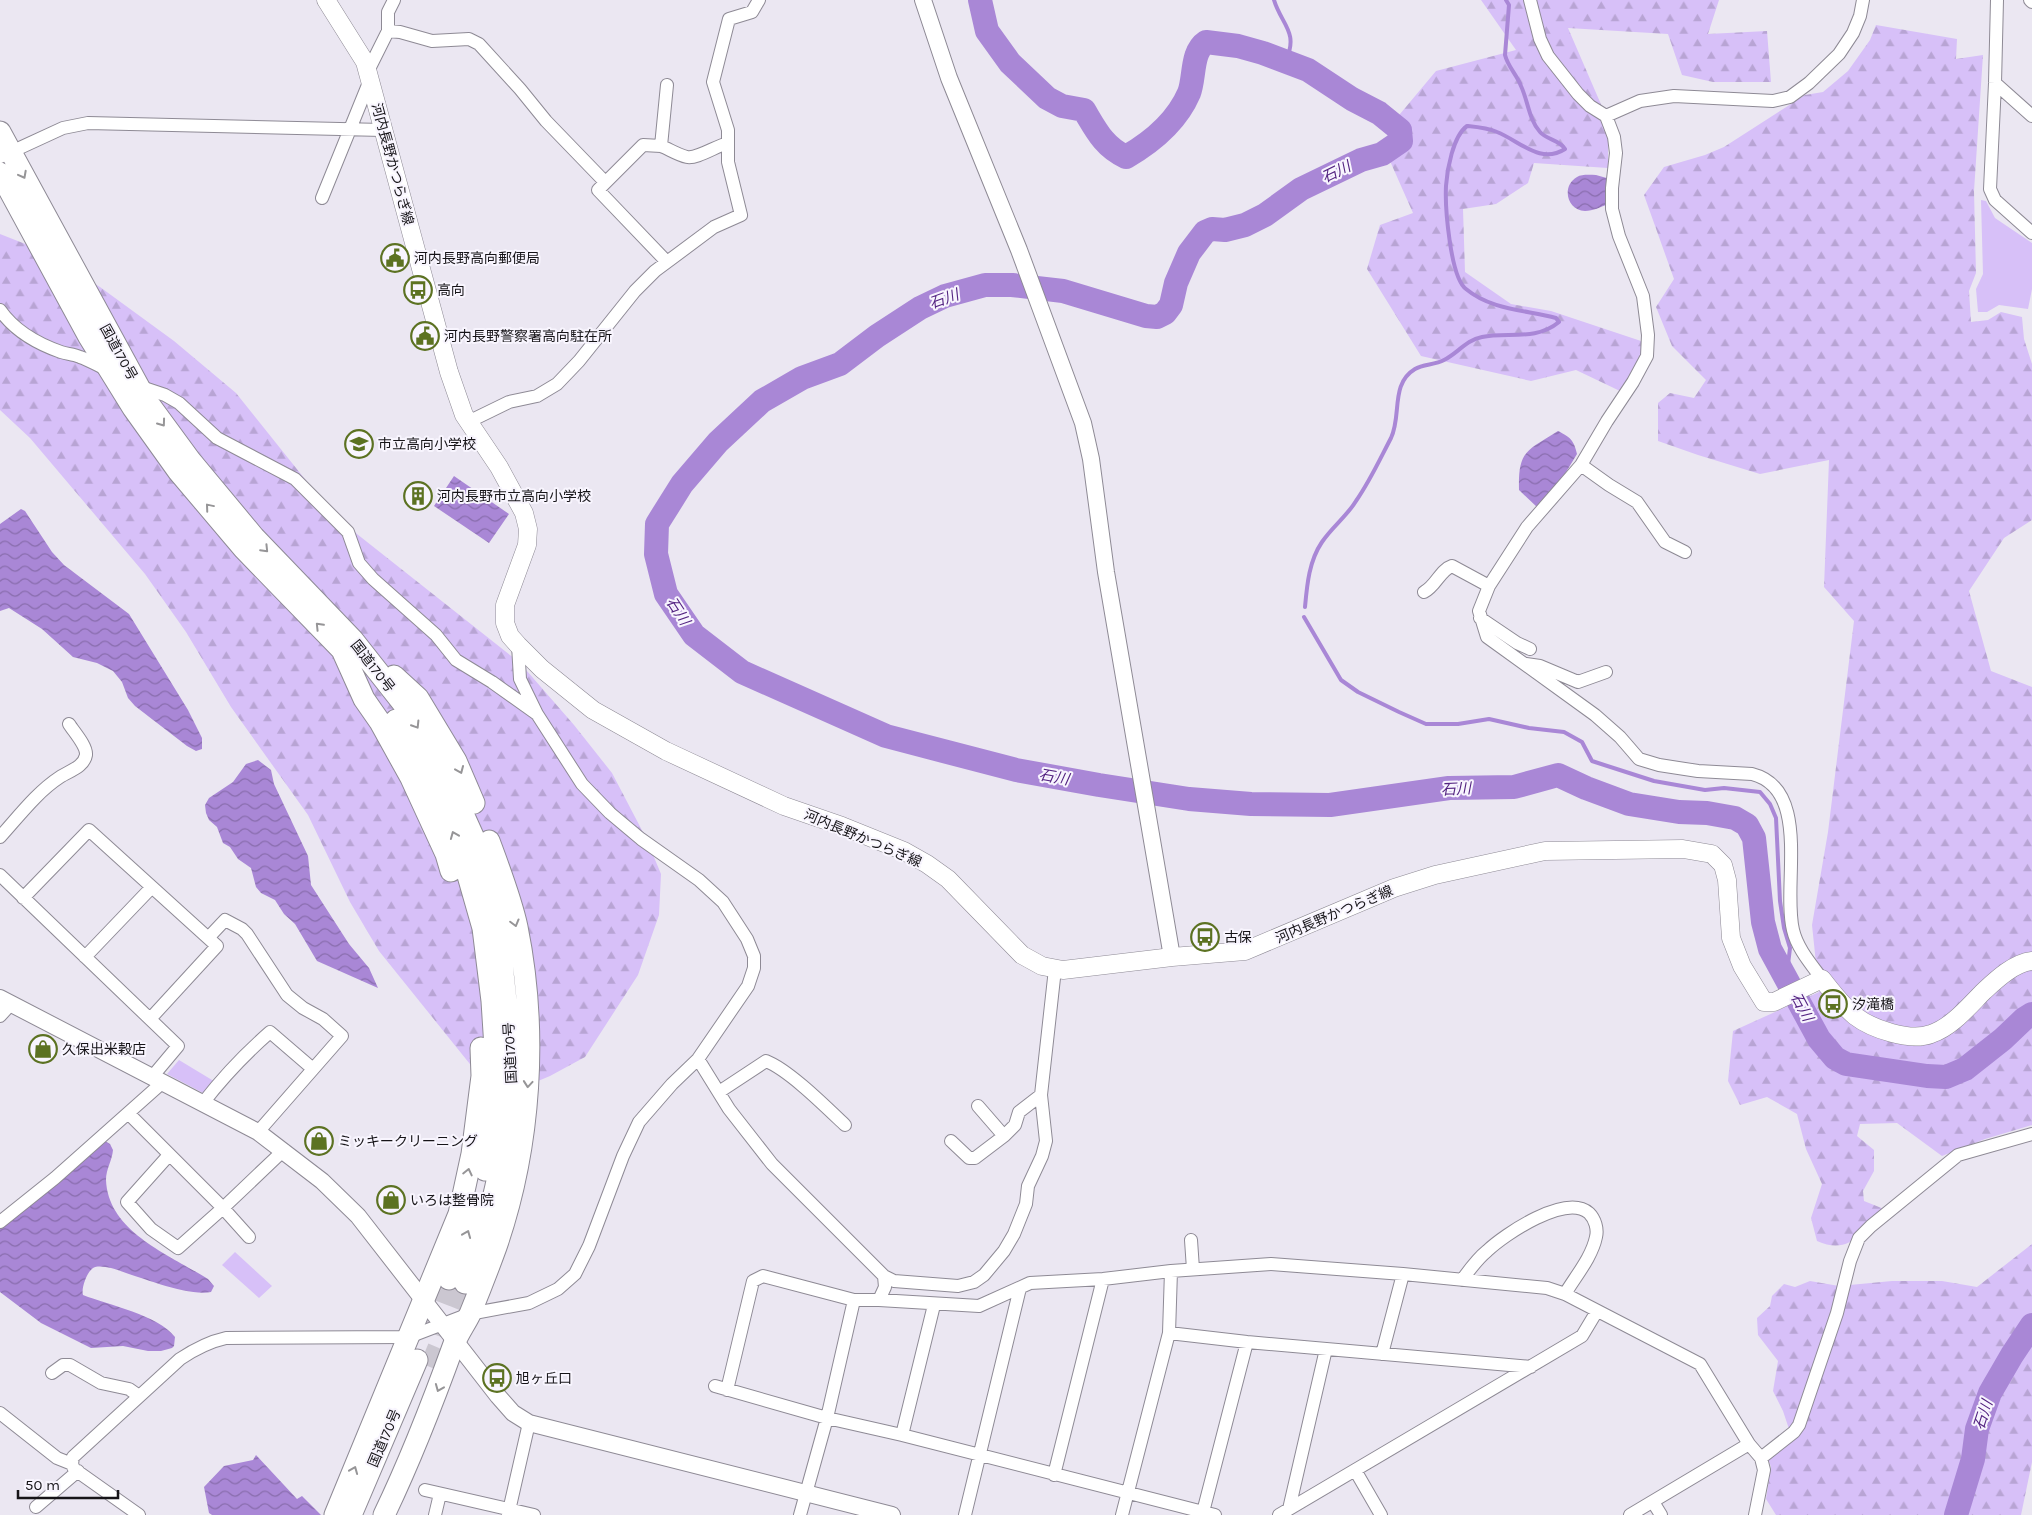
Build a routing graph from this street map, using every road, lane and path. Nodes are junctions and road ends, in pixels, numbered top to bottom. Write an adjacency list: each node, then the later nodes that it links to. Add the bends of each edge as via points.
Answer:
1 (326, 0): 9 (main road, 河内長野かつらぎ線, via 365,62)
2 (394, 0): 8 (street, via 388,12)
3 (759, 0): 17 (street, via 752,12 728,19 713,82 728,130)
4 (923, 0): 47 (street, via 949,78 1019,250 1083,423)
5 (1530, 0): 12 (street, via 1548,56 1578,94)
6 (1863, 0): 12 (street, via 1853,33 1839,54 1799,93 1773,101 1674,96 1640,100)
7 (1996, 0): 10 (street)
8 (388, 31): 9 (street); 21 (street, via 432,41 469,39 479,44)
9 (369, 76): 14 (street); 15 (main road, 河内長野かつらぎ線)
10 (1995, 83): 13 (street); 23 (street, via 1990,189 1995,200)
11 (667, 86): 18 (street)
12 (1606, 116): 29 (street, via 1616,153 1612,209 1643,296 1647,356)
13 (2032, 116)
14 (349, 129): 15 (street); 19 (street, via 88,123 63,128); 22 (street)
15 (383, 130): 28 (main road, 河内長野かつらぎ線, via 449,372)
16 (0, 132): 19 (highway, 国道170号)
17 (728, 143): 18 (street, via 689,158); 24 (street, via 728,162 742,215 714,227)
18 (661, 146): 21 (street, via 643,145)
19 (6, 155): 27 (highway, 国道170号, one-way to 27)
20 (0, 173): 26 (highway, 国道170号)
21 (605, 182): 24 (street, via 598,190)
22 (322, 198)
23 (2032, 233)
24 (666, 262): 28 (street, via 635,291 557,384 537,396 509,402)
25 (0, 310): 26 (street, via 43,345 80,356)
26 (110, 372): 34 (highway, 国道170号, one-way to 26, via 244,549 178,471)
27 (138, 386): 34 (highway, 国道170号, one-way to 34, via 190,460); 39 (street, via 179,403 218,438 294,479 348,532 359,563 373,579 436,635 456,660)
28 (468, 422): 35 (main road, 河内長野かつらぎ線, via 499,467 524,513 528,529 527,545 505,606 505,623)
29 (1581, 465): 30 (street, via 1637,502 1666,542); 31 (street, via 1527,527)
30 (1685, 552)
31 (1489, 586): 32 (street, via 1452,566); 33 (street, via 1479,611)
32 (1424, 592)
33 (1480, 618): 36 (street); 37 (street, via 1487,637)
34 (347, 645): 79 (highway, 国道170号, via 430,776 461,851 483,928 497,1079 488,1156); 84 (highway, one-way to 34, via 459,1214 472,1154 482,1076 477,984 470,930 446,854 411,778 364,699); 87 (highway, one-way to 87, via 418,698 456,761 490,842 516,925 524,965 529,1045 525,1120 518,1164 496,1246)
35 (518, 645): 39 (street, via 520,679); 49 (main road, 河内長野かつらぎ線, via 593,710 666,751 784,806 904,851 926,864 948,879 1022,955)
36 (1530, 649)
37 (1522, 663): 38 (street, via 1540,666 1578,682); 50 (street, via 1610,727 1639,759 1698,771 1752,774 1760,776 1780,792 1788,812 1791,834 1793,930)
38 (1606, 672)
39 (537, 714): 54 (street, via 582,784 641,840 723,902 747,939 754,956 748,986)
40 (69, 724): 41 (street, via 86,750 85,758 79,766 38,794)
41 (0, 837)
42 (0, 876): 44 (street)
43 (152, 888): 44 (street, via 89,830); 45 (street); 46 (street)
44 (23, 898): 46 (street)
45 (208, 938): 53 (street, via 217,946); 55 (street, via 225,920 242,929 287,995 342,1036)
46 (85, 957): 53 (street)
47 (1172, 957): 49 (main road, 河内長野かつらぎ線); 50 (main road, 河内長野かつらぎ線, via 1245,951 1394,888 1434,875 1545,851 1683,850 1712,854 1723,865 1731,938 1742,966 1764,1002 1774,1002)
48 (2032, 961): 50 (main road, via 2010,970 1950,1023 1930,1035 1892,1034 1872,1026 1856,1016)
49 (1055, 969): 58 (street)
50 (1820, 980)
51 (6, 1001): 52 (street); 56 (street)
52 (0, 1016)
53 (150, 1019): 56 (street, via 178,1046)
54 (698, 1059): 57 (street); 87 (street, via 639,1122 575,1274 558,1290 529,1303)
55 (313, 1069): 59 (street, via 270,1032 246,1053); 63 (street)
56 (158, 1080): 59 (street); 61 (street)
57 (719, 1092): 62 (street, via 766,1061 809,1092); 76 (street, via 746,1133 772,1164)
58 (1041, 1095): 65 (street, via 1018,1112 1014,1124); 76 (street, via 1046,1141 1042,1156 1028,1186 1026,1204 1014,1234 984,1275 974,1282 958,1286 894,1281)
59 (204, 1103): 63 (street)
60 (978, 1106): 65 (street)
61 (129, 1114): 68 (street); 70 (street)
62 (845, 1125)
63 (258, 1132): 67 (street)
64 (2032, 1134): 104 (street, via 1958,1155 1859,1238 1799,1425)
65 (1004, 1136): 66 (street, via 975,1158 969,1158)
66 (951, 1141)
67 (284, 1150): 69 (street); 84 (street, via 322,1180 358,1216)
68 (170, 1155): 69 (street); 69 (street, via 127,1202 151,1229 178,1248)
69 (223, 1208): 71 (street)
70 (0, 1222)
71 (249, 1237)
72 (1191, 1240): 73 (street)
73 (1193, 1269): 74 (street); 75 (street, via 1271,1264)
74 (1171, 1271): 77 (street); 89 (street)
75 (1403, 1274): 78 (street); 94 (street)
76 (884, 1276): 83 (street, via 885,1287)
77 (1103, 1279): 80 (street, via 1030,1283); 107 (street)
78 (1462, 1280): 81 (street, via 1547,1288); 81 (street, via 1475,1262 1501,1238 1544,1215 1564,1207 1577,1207 1592,1216 1596,1237)
79 (457, 1281)
80 (1020, 1288): 85 (street, via 979,1306); 103 (street)
81 (1565, 1294): 86 (street)
82 (854, 1300): 83 (street); 99 (street); 99 (street, via 763,1276 753,1281 721,1388)
83 (879, 1300): 85 (street)
84 (424, 1301): 88 (street); 90 (highway)
85 (934, 1305): 101 (street)
86 (1597, 1311): 95 (street, via 1582,1336); 102 (street, via 1700,1364)
87 (469, 1314): 88 (street); 91 (highway)
88 (442, 1325): 90 (street); 91 (street)
89 (1168, 1333): 92 (street); 109 (street)
90 (409, 1337): 97 (street, via 226,1338 210,1342 180,1359); 118 (highway, one-way to 90)
91 (455, 1342): 100 (street, via 503,1402); 121 (highway, one-way to 121, via 445,1373)
92 (1247, 1342): 93 (street); 117 (street)
93 (1326, 1349): 94 (street); 115 (street)
94 (1382, 1354): 95 (street)
95 (1531, 1367): 106 (street)
96 (52, 1373): 97 (street, via 63,1365 70,1365 101,1383 129,1389)
97 (139, 1396): 105 (street, via 73,1457)
98 (0, 1413): 105 (street, via 56,1458)
99 (827, 1418): 101 (street); 111 (street)
100 (529, 1423): 111 (street); 114 (street)
101 (902, 1435): 103 (street)
102 (1749, 1444): 104 (street); 112 (street)
103 (980, 1455): 107 (street); 126 (street)
104 (1761, 1458): 131 (street, via 1764,1470)
105 (75, 1468): 113 (street); 116 (street)
106 (1355, 1470): 115 (street); 128 (street)
107 (1054, 1475): 109 (street)
108 (425, 1490): 110 (street)
109 (1127, 1493): 117 (street); 127 (street)
110 (440, 1494): 114 (street); 122 (street)
111 (805, 1494): 124 (street); 125 (street)
112 (1653, 1502): 129 (street); 130 (street)
113 (36, 1507)
114 (509, 1512): 123 (street)
115 (1284, 1512)
116 (133, 1513)
117 (1209, 1514)
118 (335, 1515)
119 (351, 1515): 120 (highway, 国道170号, via 423,1363)
120 (367, 1515)
121 (384, 1515)
122 (435, 1515)
123 (534, 1515)
124 (800, 1515)
125 (892, 1515)
126 (965, 1515)
127 (1122, 1515)
128 (1381, 1515)
129 (1630, 1515)
130 (1661, 1515)
131 (1756, 1515)

